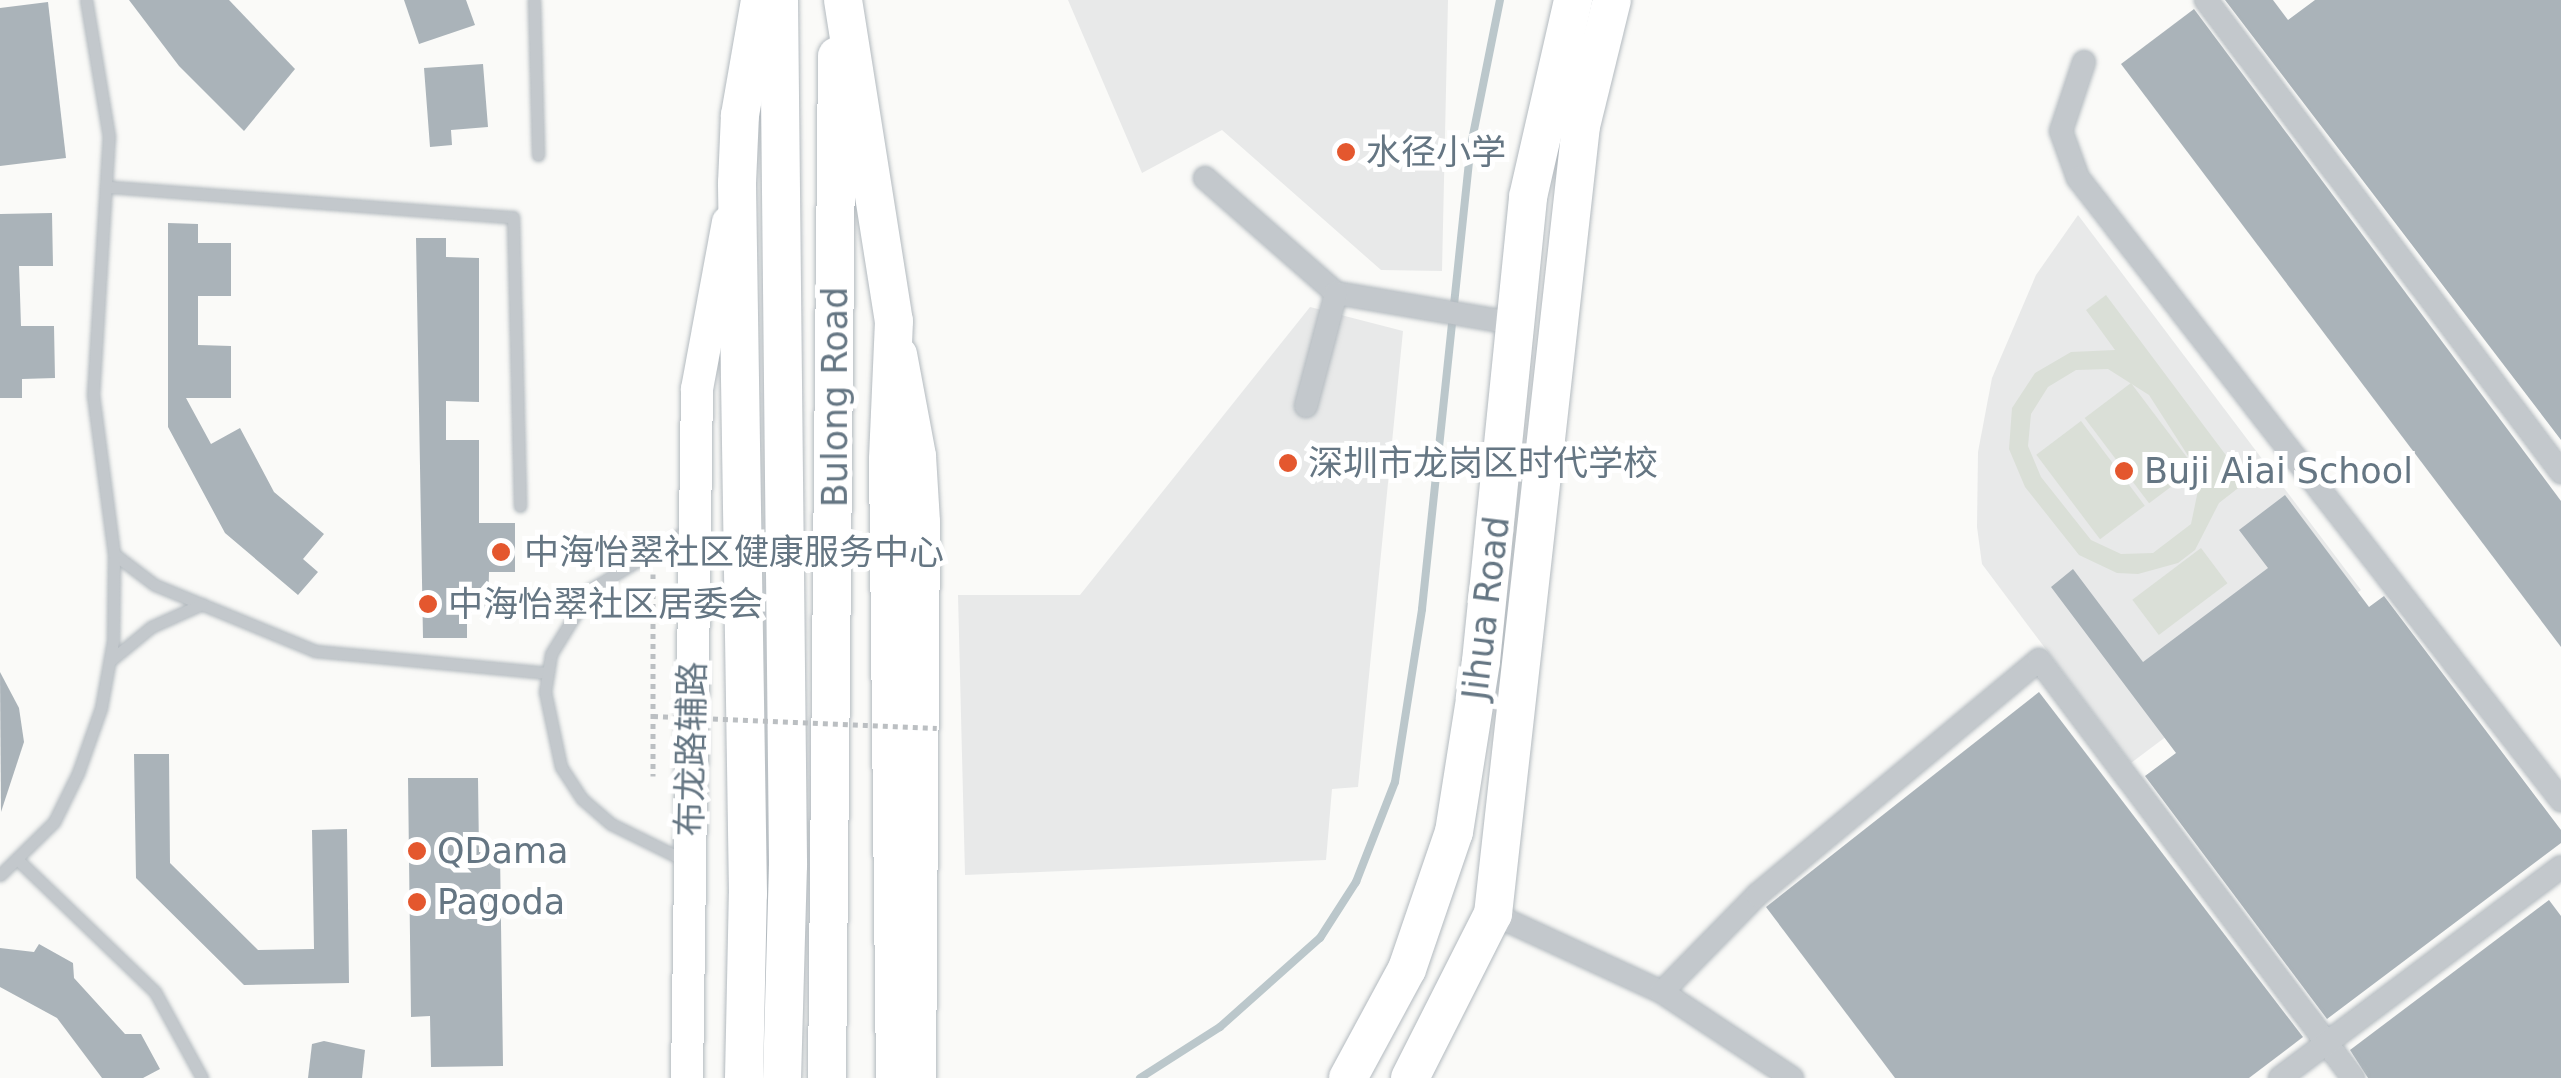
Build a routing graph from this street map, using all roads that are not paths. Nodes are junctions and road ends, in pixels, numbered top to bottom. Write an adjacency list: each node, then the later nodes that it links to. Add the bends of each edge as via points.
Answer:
1 (86, 0): 13 (lane, via 105,93)
2 (534, 0): 10 (lane)
3 (760, 0): 12 (main road, via 740,116)
4 (778, 0): 36 (main road, Bulong Road)
5 (840, 0): 15 (main road); 37 (main road, Bulong Road)
6 (1574, 0): 16 (main road, Jihua Road, via 1528,197)
7 (1612, 0): 30 (main road, Jihua Road, via 1581,126)
8 (2206, 0): 18 (street)
9 (2084, 62): 25 (street, via 2061,131 2078,178)
10 (538, 155)
11 (1205, 178): 14 (street)
12 (737, 184): 20 (main road, 布龙路辅路, via 702,344); 35 (main road, via 748,894)
13 (110, 188): 19 (lane, via 513,217); 21 (lane, via 92,395)
14 (1336, 293): 16 (street); 17 (street)
15 (894, 321): 38 (main road, via 888,459); 39 (main road, via 920,456 924,522)
16 (1518, 324): 40 (main road, Jihua Road, via 1482,661 1454,832 1407,969)
17 (1306, 406)
18 (2561, 472)
19 (520, 506)
20 (694, 527): 24 (lane, via 591,589 567,619); 27 (main road, 布龙路辅路)
21 (114, 554): 22 (lane, via 155,584); 23 (lane)
22 (202, 604): 23 (lane, via 151,627); 24 (lane, via 276,639 328,654)
23 (111, 660): 26 (lane, via 78,773 54,822)
24 (548, 673): 27 (lane, via 548,730 560,766 582,798 611,824)
25 (2561, 800)
26 (19, 861): 29 (lane); 33 (lane, via 155,992)
27 (690, 862): 34 (main road, 布龙路辅路)
28 (2561, 867): 32 (street)
29 (0, 875)
30 (1493, 914): 31 (street); 41 (main road, Jihua Road)
31 (1662, 992): 32 (street, via 1756,896 2039,660); 42 (street)
32 (2327, 1043): 43 (street); 44 (street)
33 (202, 1078)
34 (687, 1078)
35 (744, 1078)
36 (782, 1078)
37 (827, 1078)
38 (896, 1078)
39 (920, 1078)
40 (1348, 1078)
41 (1410, 1078)
42 (1792, 1078)
43 (2280, 1078)
44 (2353, 1078)

